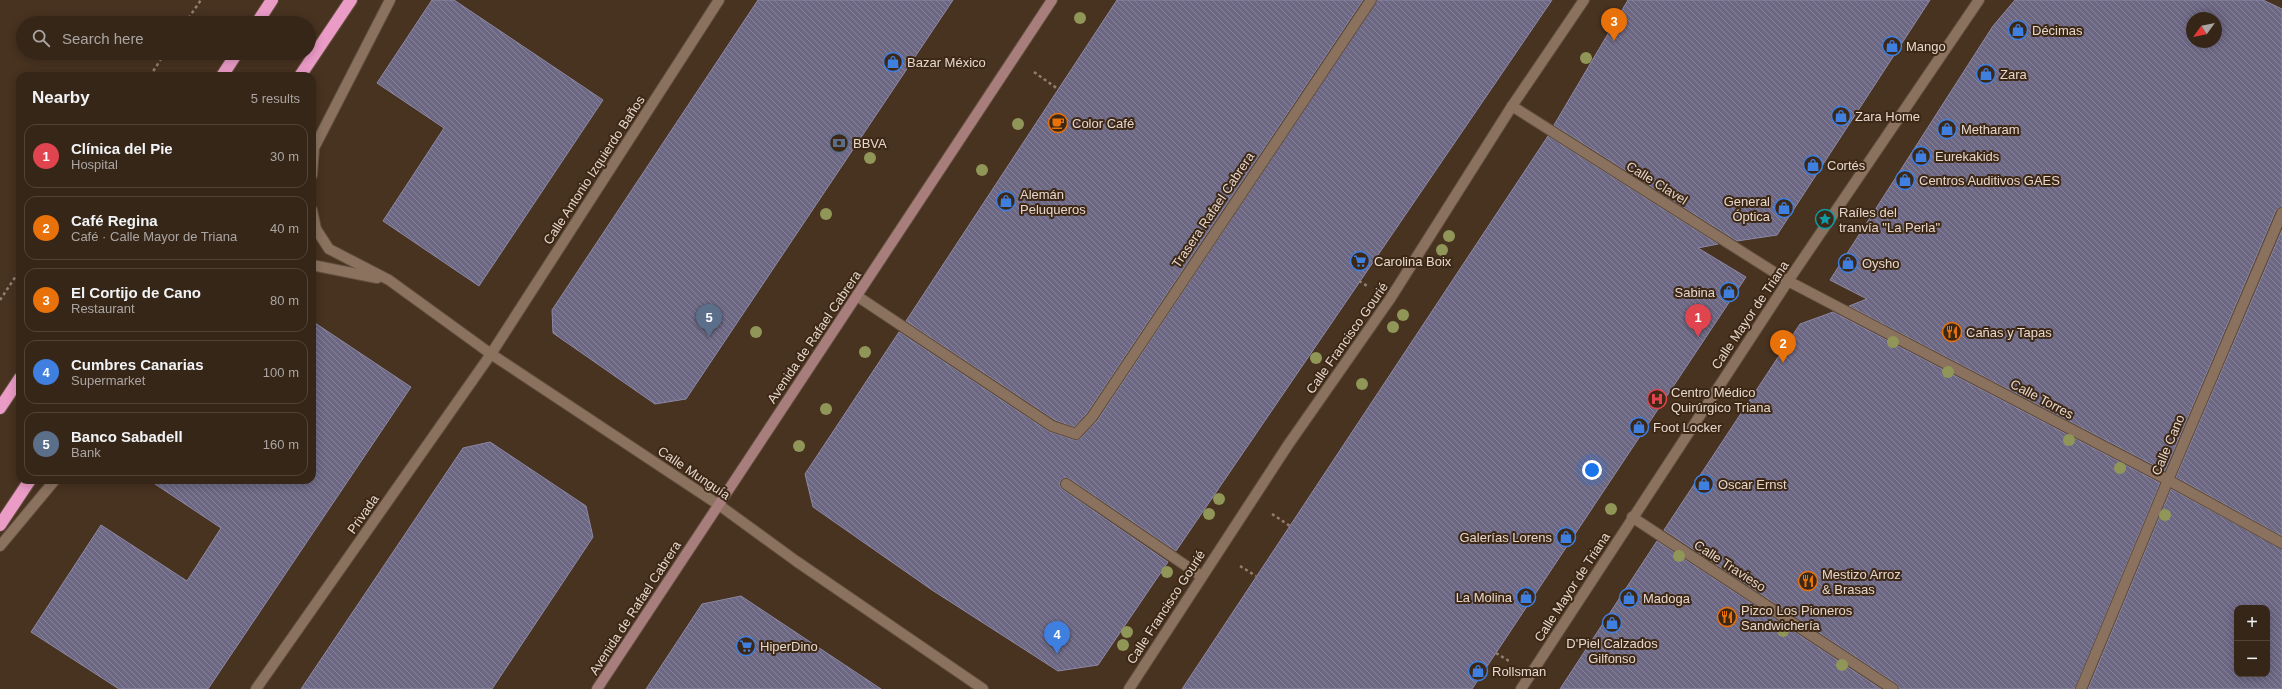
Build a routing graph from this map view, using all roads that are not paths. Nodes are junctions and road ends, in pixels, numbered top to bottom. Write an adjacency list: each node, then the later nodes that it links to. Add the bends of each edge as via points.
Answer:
1 (272, 0): 9 (highway)
2 (351, 0): 10 (highway)
3 (390, 0): 16 (street)
4 (720, 0): 23 (street, Calle Antonio Izquierdo Baños)
5 (1052, 0): 22 (street, Avenida de Rafael Cabrera)
6 (1371, 0): 22 (street, Trasera Rafael Cabrera, via 1092,418 1076,434 1052,426)
7 (1584, 0): 15 (street, Calle Francisco Gourié)
8 (1979, 0): 21 (street, Calle Mayor de Triana)
9 (262, 16)
10 (316, 52)
11 (232, 60): 13 (highway)
12 (311, 60): 14 (highway)
13 (225, 72)
14 (303, 72)
15 (1512, 106): 21 (street, Calle Clavel); 35 (street, Calle Francisco Gourié, via 1390,299)
16 (316, 144)
17 (2282, 213): 26 (street, Calle Cano)
18 (316, 229): 20 (street, Calle Munguía, via 329,249)
19 (316, 266): 20 (street)
20 (389, 280): 23 (street, Calle Munguía)
21 (1788, 280): 26 (street, Calle Torres); 31 (street, Calle Mayor de Triana)
22 (857, 296): 30 (street, Avenida de Rafael Cabrera)
23 (491, 354): 30 (street, Calle Munguía); 36 (street, Privada)
24 (16, 384): 25 (highway)
25 (0, 408)
26 (2168, 480): 33 (street, Calle Torres); 42 (street, Calle Cano)
27 (27, 484): 32 (highway)
28 (52, 484): 34 (street)
29 (1066, 484): 35 (street)
30 (719, 504): 37 (street, Avenida de Rafael Cabrera); 38 (street, Calle Munguía, via 796,561)
31 (1632, 517): 40 (street, Calle Mayor de Triana); 41 (street, Calle Travieso)
32 (0, 525)
33 (2282, 543)
34 (0, 546)
35 (1201, 576): 39 (street, Calle Francisco Gourié)
36 (256, 689)
37 (597, 689)
38 (983, 689)
39 (1129, 689)
40 (1521, 689)
41 (1893, 689)
42 (2082, 689)

